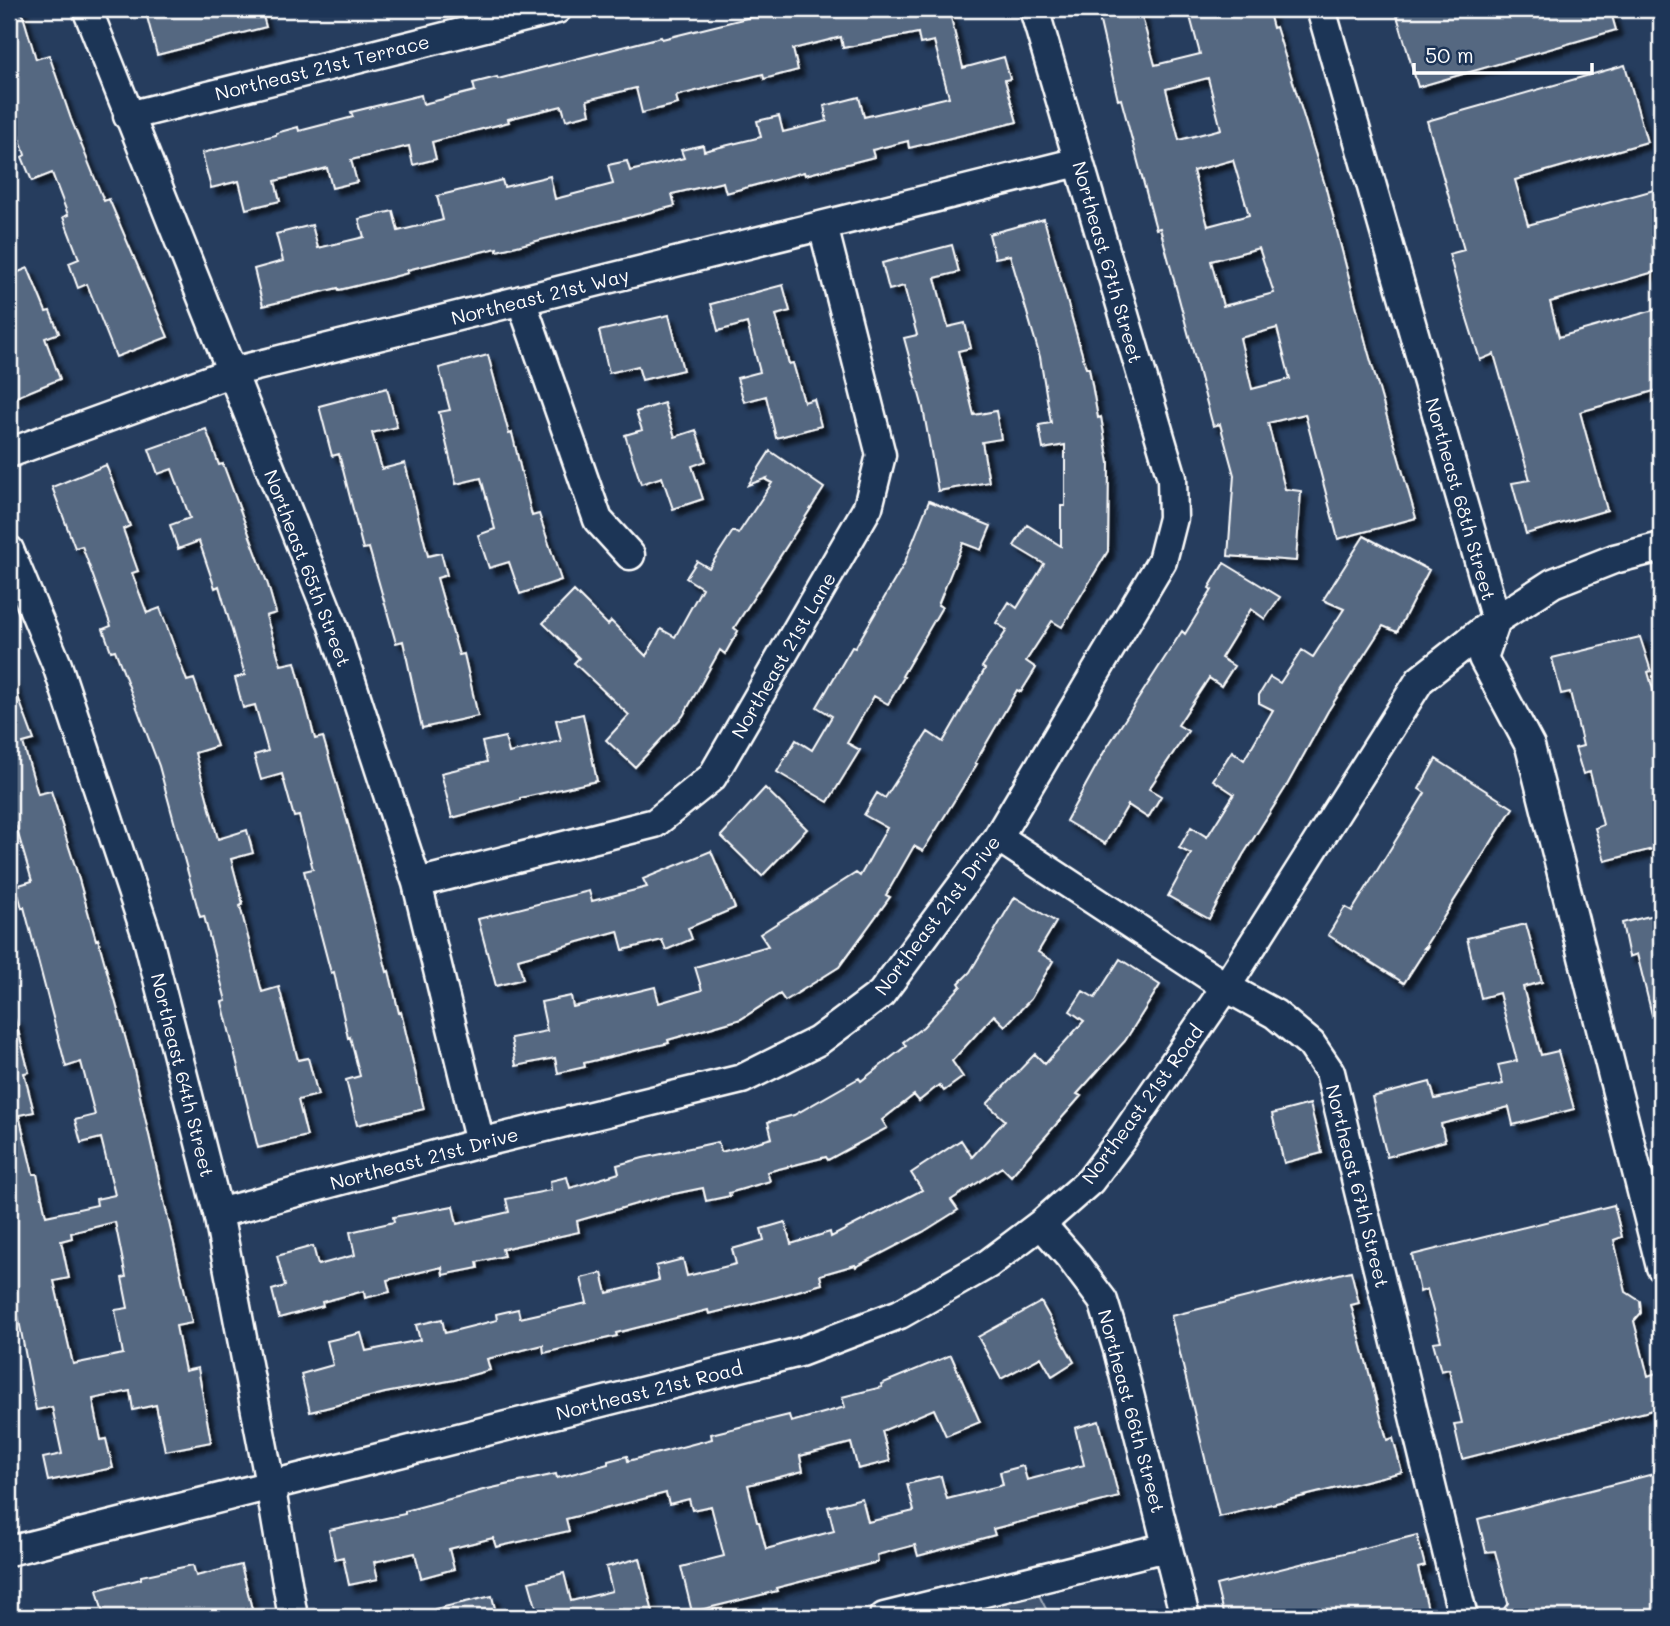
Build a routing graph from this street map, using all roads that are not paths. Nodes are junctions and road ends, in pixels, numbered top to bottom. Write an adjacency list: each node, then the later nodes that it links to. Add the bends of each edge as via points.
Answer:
1 (87, 9): 5 (street, Northeast 65th Street)
2 (557, 9): 5 (street, Northeast 21st Terrace)
3 (1034, 9): 6 (street, Northeast 67th Street)
4 (1321, 9): 15 (street, Northeast 68th Street)
5 (128, 116): 9 (street, Northeast 65th Street)
6 (1079, 162): 7 (street, Northeast 21st Way); 11 (street, Northeast 67th Street, via 1172,478)
7 (823, 226): 8 (street, Northeast 21st Way); 17 (street, Northeast 21st Lane, via 881,455 868,507 712,776 655,823)
8 (521, 300): 9 (street, Northeast 21st Way); 14 (street, via 598,520)
9 (232, 372): 10 (street, Northeast 21st Way); 17 (street, Northeast 65th Street, via 332,623)
10 (9, 453)
11 (1173, 518): 16 (street, Northeast 21st Drive, via 1163,561)
12 (1661, 547): 15 (street, Northeast 21st Road, via 1553,583)
13 (9, 550): 20 (street, Northeast 64th Street, via 57,665 148,939)
14 (630, 555)
15 (1496, 620): 18 (street, Northeast 21st Road, via 1420,680); 22 (street, Northeast 68th Street, via 1483,658 1530,746)
16 (998, 837): 18 (street, Northeast 67th Street); 19 (street, Northeast 21st Drive, via 881,994 818,1041 743,1079)
17 (416, 883): 19 (street, Northeast 65th Street)
18 (1226, 987): 21 (street, Northeast 21st Road, via 1090,1181); 29 (street, Northeast 67th Street, via 1275,1014 1311,1044 1330,1072)
19 (480, 1143): 20 (street, Northeast 21st Drive)
20 (218, 1213): 23 (street, Northeast 64th Street)
21 (1041, 1224): 23 (street, Northeast 21st Road, via 988,1264 900,1314 800,1352); 24 (street, Northeast 66th Street, via 1103,1301)
22 (1661, 1267)
23 (270, 1484): 25 (street, Northeast 21st Road); 26 (street, Northeast 64th Street)
24 (1167, 1547): 27 (street); 28 (street, Northeast 66th Street)
25 (9, 1551)
26 (293, 1617)
27 (884, 1617)
28 (1185, 1617)
29 (1463, 1617)

